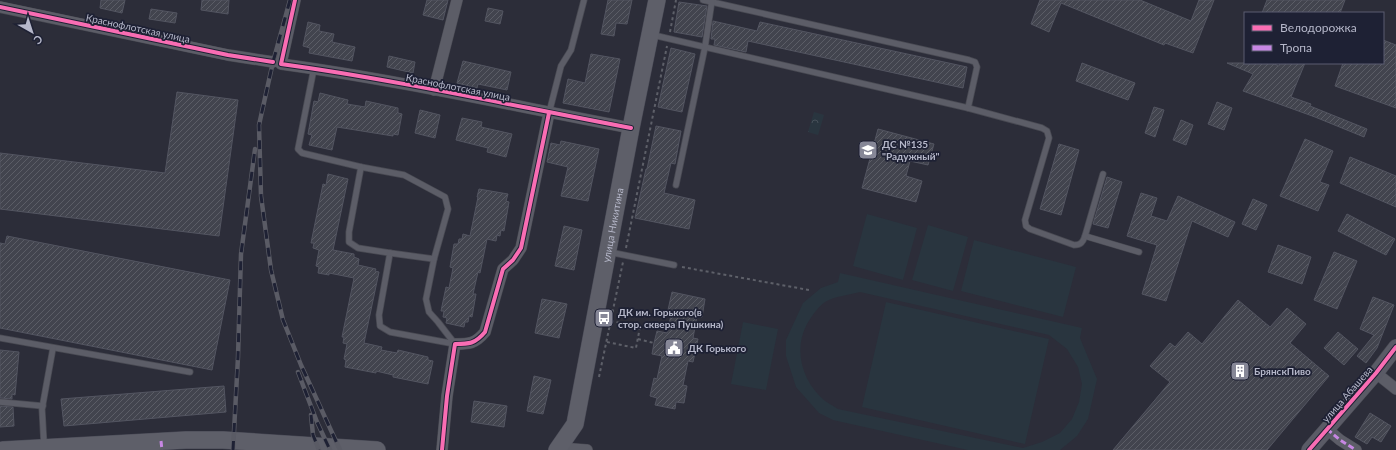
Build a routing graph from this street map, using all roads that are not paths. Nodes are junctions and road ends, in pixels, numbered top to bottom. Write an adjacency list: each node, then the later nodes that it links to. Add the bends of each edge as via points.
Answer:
1 (295, 0): 10 (street)
2 (457, 0): 12 (street)
3 (584, 0): 14 (lane, via 571,50 561,66)
4 (657, 0): 8 (main road, улица Никитина)
5 (703, 0): 6 (lane)
6 (712, 1): 9 (lane); 13 (lane, via 975,62 977,67)
7 (0, 7): 10 (street, Краснофлотская улица, via 228,56)
8 (650, 34): 9 (lane); 15 (main road, улица Никитина)
9 (705, 47): 13 (lane); 18 (lane)
10 (277, 63): 11 (street, Краснофлотская улица)
11 (314, 68): 12 (street, Краснофлотская улица); 16 (lane, via 298,149 302,153)
12 (434, 90): 14 (street, Краснофлотская улица)
13 (968, 108): 19 (lane, via 1047,131 1049,138 1025,220 1026,226 1074,245 1083,242)
14 (549, 113): 15 (street, Краснофлотская улица); 26 (street, via 520,248 502,269 485,332 470,344)
15 (631, 128): 20 (main road, улица Никитина)
16 (361, 167): 22 (lane, via 349,242 358,248); 23 (lane, via 404,175 445,197 448,209)
17 (1103, 174): 19 (lane)
18 (676, 185)
19 (1085, 236): 21 (lane)
20 (607, 251): 24 (lane); 37 (main road, улица Никитина, via 575,424)
21 (1139, 252)
22 (390, 253): 23 (lane); 26 (lane, via 378,315 380,326 390,332)
23 (434, 259): 26 (lane, via 426,299 429,312)
24 (674, 265)
25 (0, 338): 28 (lane)
26 (455, 344): 40 (street)
27 (1396, 347): 30 (street, улица Абашева)
28 (53, 348): 29 (lane); 33 (lane)
29 (190, 372)
30 (1376, 373): 31 (street); 34 (street, улица Абашева)
31 (1396, 389)
32 (0, 402): 33 (lane)
33 (43, 406): 36 (lane)
34 (1327, 429): 42 (street, улица Абашева); 43 (street)
35 (162, 446): 36 (main road); 39 (main road, via 223,442)
36 (45, 448): 38 (main road)
37 (559, 449): 41 (street)
38 (4, 450)
39 (378, 450)
40 (442, 450)
41 (587, 450)
42 (1309, 450)
43 (1356, 450)

